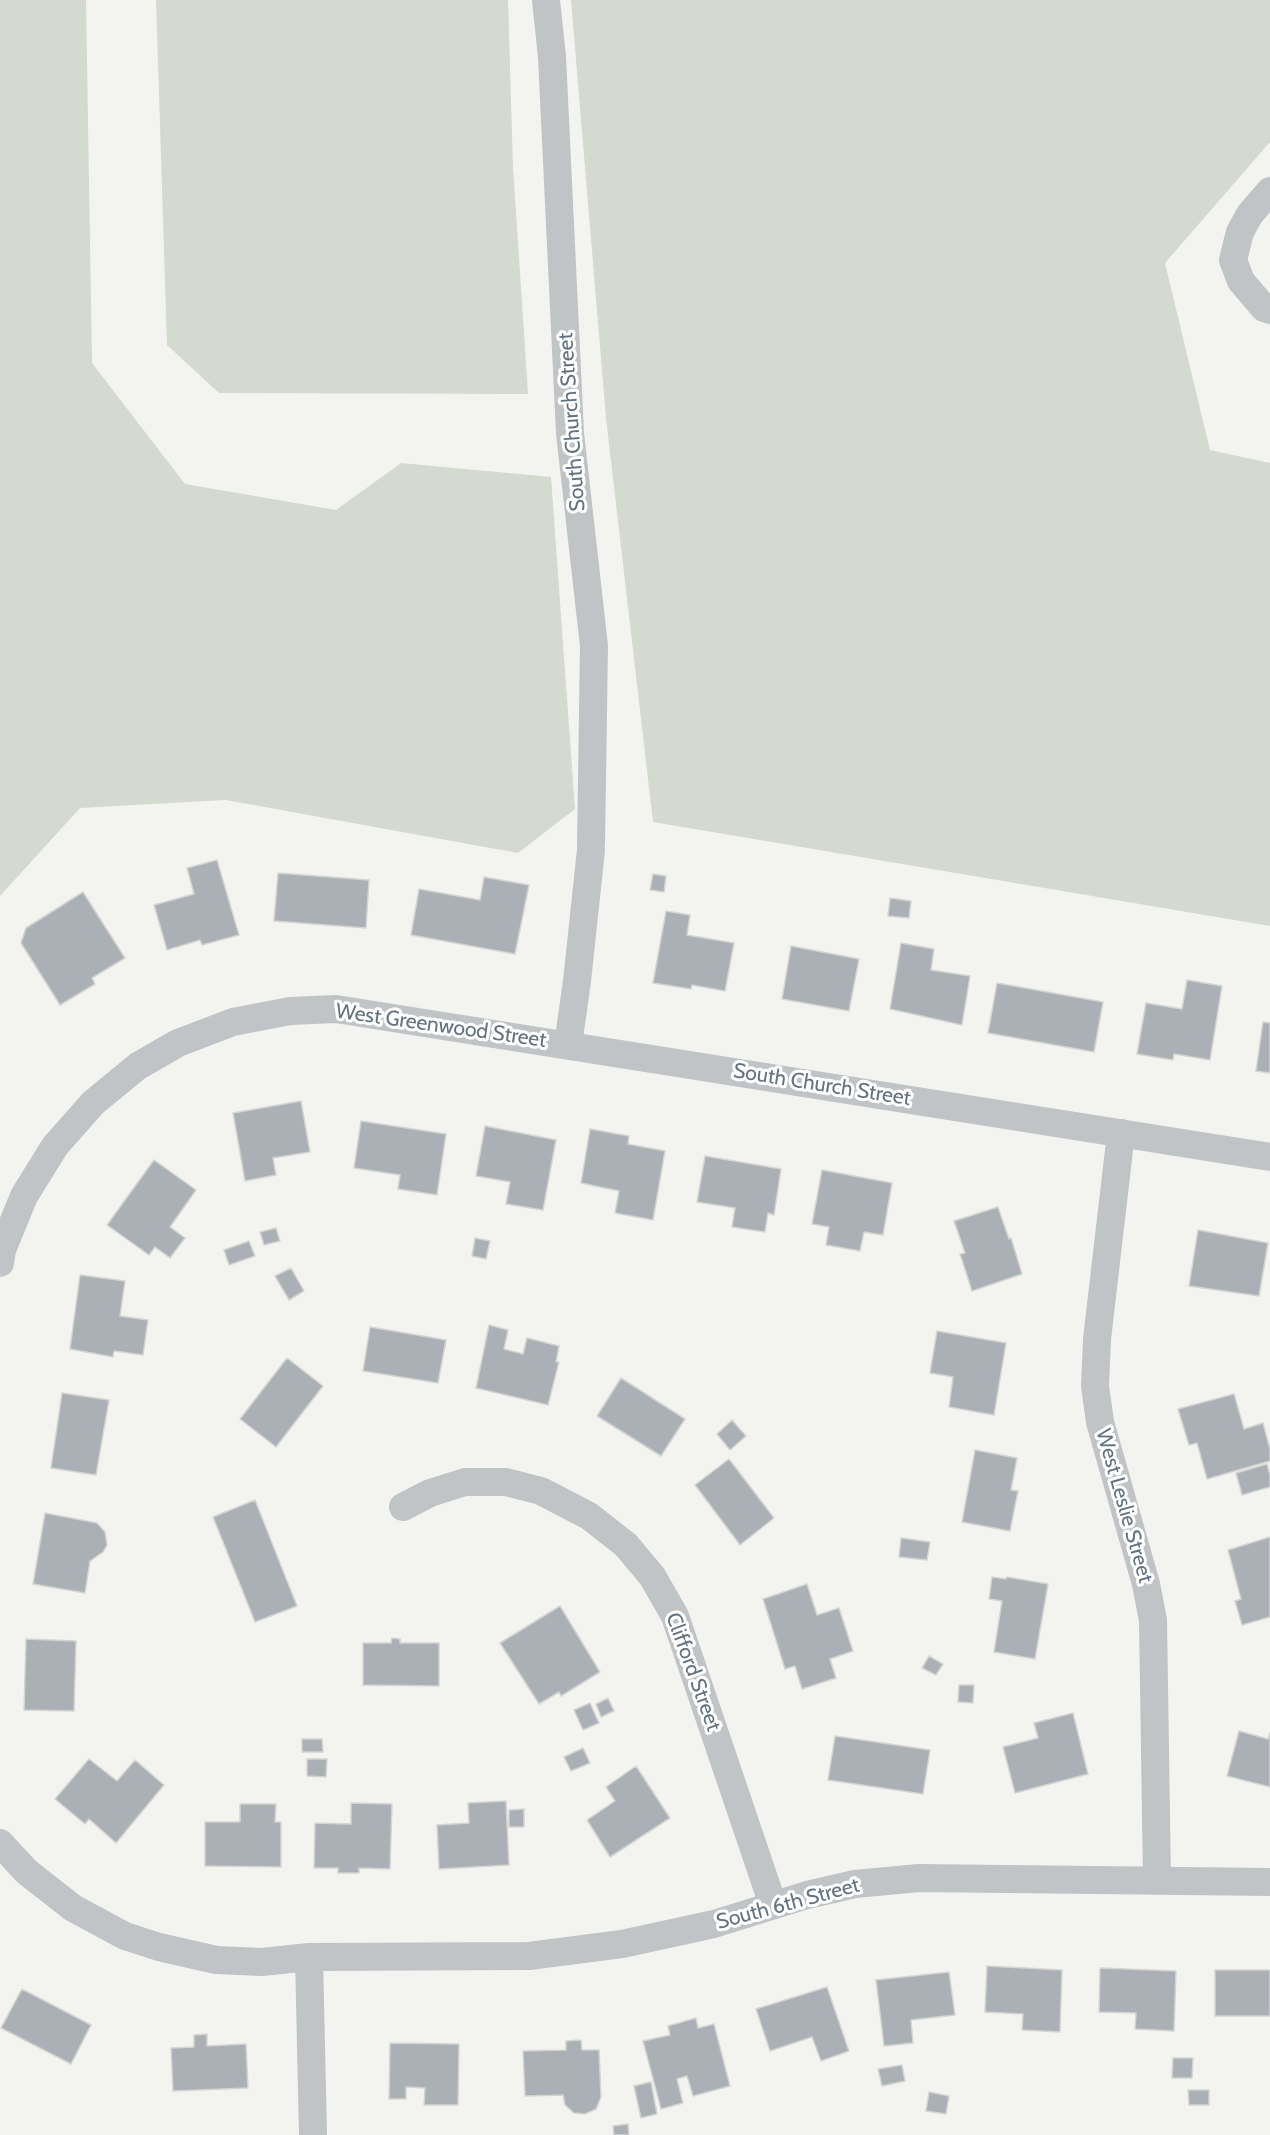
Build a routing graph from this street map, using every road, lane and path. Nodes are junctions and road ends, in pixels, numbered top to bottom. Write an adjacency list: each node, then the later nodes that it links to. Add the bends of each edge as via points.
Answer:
1 (546, 0): 4 (street, South Church Street, via 570,433 594,646 591,847)
2 (1270, 191): 3 (street, via 1240,232 1233,261 1241,281)
3 (1267, 309)
4 (568, 1045): 5 (street, South Church Street); 7 (street, West Greenwood Street, via 336,1009 290,1011 222,1026 178,1043 138,1066 93,1103 55,1146 24,1196)
5 (1121, 1133): 6 (street, South Church Street); 10 (street, West Leslie Street, via 1095,1386 1100,1422 1153,1620)
6 (1270, 1157)
7 (0, 1263)
8 (404, 1507): 12 (street, Clifford Street, via 430,1493 465,1482 506,1482 541,1491 589,1516 626,1545 652,1575 675,1616)
9 (0, 1843): 13 (street, via 27,1872 74,1908 125,1935 216,1960 262,1962)
10 (1157, 1881): 11 (street, South 6th Street); 12 (street, South 6th Street, via 919,1878 855,1884)
11 (1270, 1882)
12 (773, 1905): 13 (street, South 6th Street, via 714,1924 622,1944 529,1956)
13 (309, 1957): 14 (street)
14 (313, 2135)

